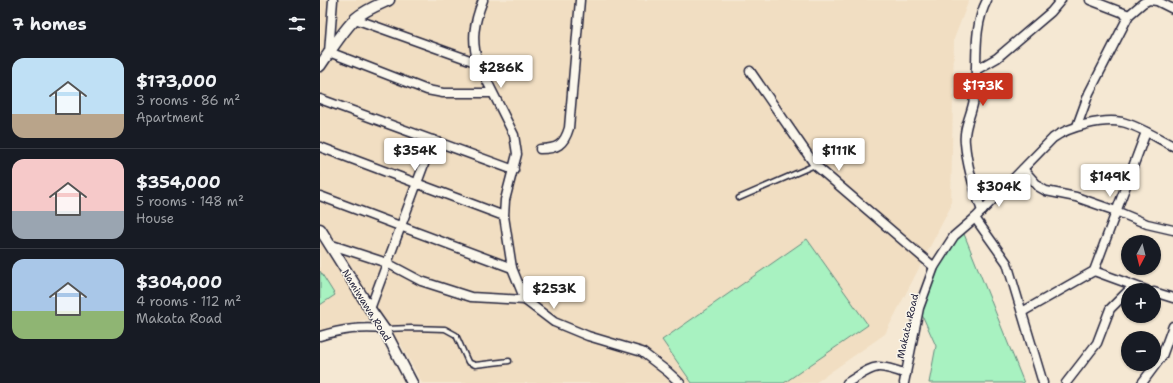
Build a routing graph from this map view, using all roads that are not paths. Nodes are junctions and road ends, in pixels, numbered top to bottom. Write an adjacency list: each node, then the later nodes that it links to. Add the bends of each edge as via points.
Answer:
1 (333, 0): 11 (street)
2 (483, 0): 12 (street, via 475,20 474,50)
3 (580, 0): 23 (street, via 570,128 561,144)
4 (987, 0): 14 (street, via 978,28)
5 (1061, 0): 14 (street, via 1051,12 997,58)
6 (1090, 0): 9 (street)
7 (387, 1): 10 (street)
8 (1173, 8): 9 (street, via 1149,0)
9 (1129, 14): 18 (street, via 1089,93)
10 (355, 19): 11 (street); 12 (street)
11 (329, 52): 13 (street); 16 (street, via 427,90 443,93)
12 (478, 63): 16 (street)
13 (320, 66)
14 (976, 70): 30 (street, via 974,99 964,132 972,183)
15 (750, 71): 24 (street)
16 (492, 93): 26 (street, via 514,135 517,154)
17 (320, 99): 20 (street)
18 (1078, 126): 19 (street, Makata Road, via 1121,122); 25 (street, Makata Road, via 1053,138)
19 (1146, 132): 21 (street, Makata Road); 31 (street)
20 (433, 140): 26 (street); 27 (street)
21 (1173, 146)
22 (320, 147): 27 (street)
23 (540, 149)
24 (815, 165): 29 (lane); 39 (street)
25 (1023, 169): 30 (street, Makata Road); 31 (street, via 1046,191 1076,197)
26 (514, 170): 32 (street, via 505,200)
27 (417, 183): 32 (street); 34 (street)
28 (320, 196): 34 (street)
29 (739, 198)
30 (982, 211): 33 (street, Makata Road)
31 (1116, 211): 36 (street, via 1147,224); 41 (street)
32 (504, 216): 40 (street)
33 (975, 218): 39 (street, Makata Road, via 954,236); 48 (street, via 1007,263)
34 (401, 226): 38 (street); 40 (street)
35 (320, 229): 37 (street, Namiwawa Road)
36 (1173, 230)
37 (329, 244): 38 (street); 47 (street, Namiwawa Road)
38 (387, 263): 46 (street, via 421,281 471,297); 47 (street)
39 (934, 267): 53 (street, Makata Road, via 919,308)
40 (512, 268): 46 (street)
41 (1094, 271): 42 (street); 48 (street)
42 (1121, 284)
43 (1161, 294): 45 (street)
44 (1121, 298): 59 (street, via 1110,309 1097,342)
45 (1173, 298)
46 (525, 300): 55 (street, via 554,322 588,336 642,352)
47 (370, 309): 50 (street, Namiwawa Road)
48 (1022, 312): 58 (street)
49 (1173, 326): 60 (street, via 1162,356)
50 (384, 329): 51 (street, via 353,328); 52 (lane, via 445,329 456,335 468,362 475,365); 54 (street, Namiwawa Road)
51 (320, 336)
52 (509, 361)
53 (906, 374): 56 (street, via 886,367 876,367); 57 (street, Makata Road)
54 (412, 383)
55 (680, 383)
56 (847, 383)
57 (904, 383)
58 (1043, 383)
59 (1066, 383)
60 (1142, 383)

